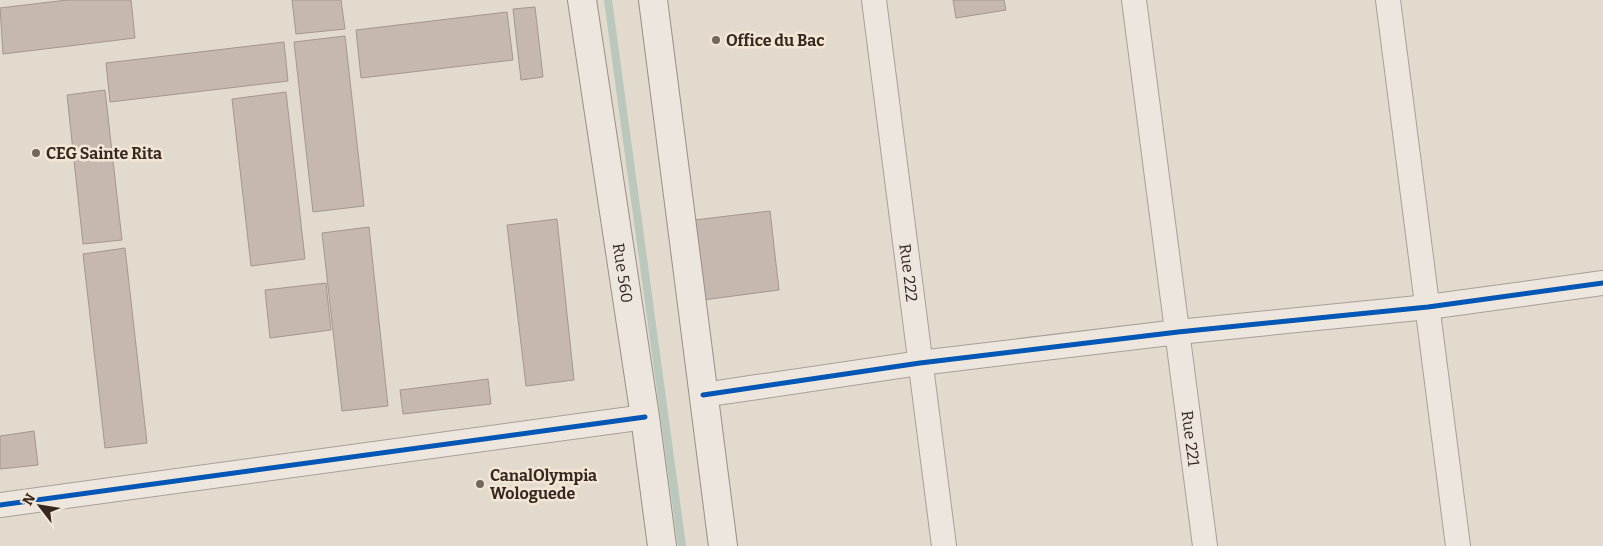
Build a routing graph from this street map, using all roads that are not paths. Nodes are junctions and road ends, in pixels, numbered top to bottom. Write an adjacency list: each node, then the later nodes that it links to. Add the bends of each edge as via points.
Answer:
1 (582, 0): 11 (main road, Rue 560)
2 (653, 0): 10 (main road)
3 (874, 0): 9 (street, Rue 222)
4 (1134, 0): 8 (street, Rue 221)
5 (1388, 0): 7 (street)
6 (1603, 283): 7 (street)
7 (1428, 307): 8 (street); 17 (street)
8 (1178, 332): 9 (street); 16 (street, Rue 221)
9 (920, 363): 10 (street); 15 (street, Rue 222)
10 (703, 395): 14 (main road)
11 (645, 417): 12 (street); 13 (main road, Rue 560)
12 (0, 504)
13 (662, 546)
14 (723, 546)
15 (944, 546)
16 (1205, 546)
17 (1458, 546)

